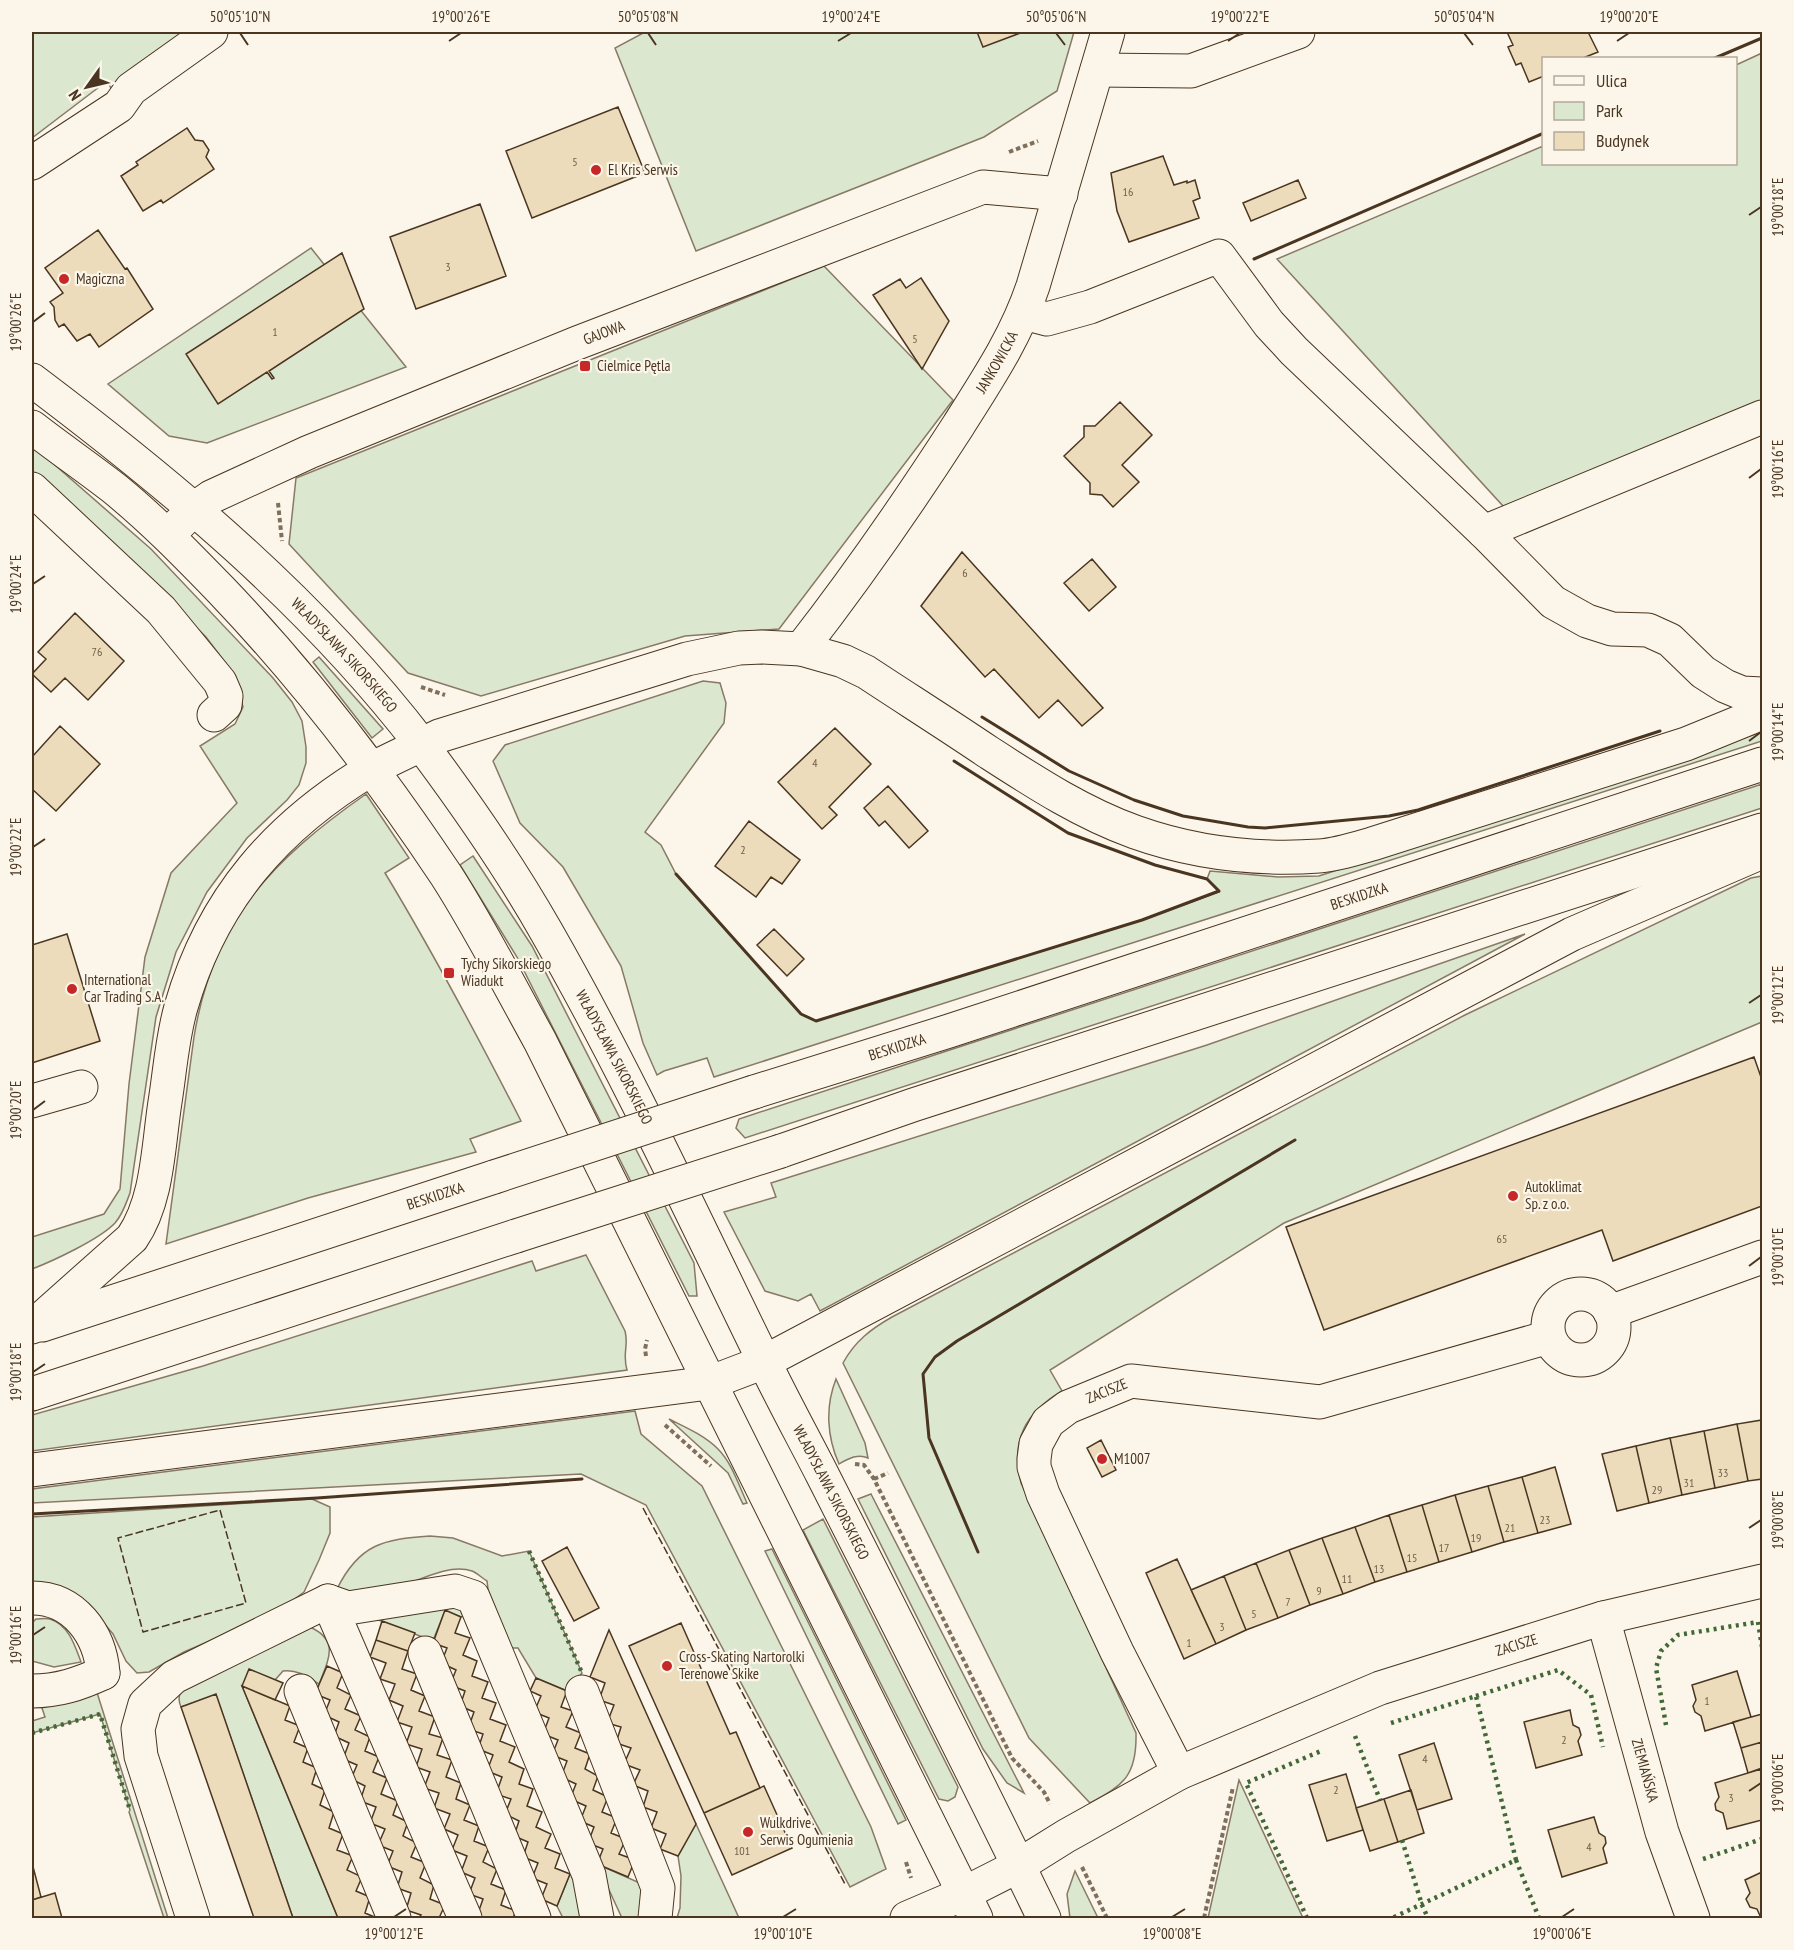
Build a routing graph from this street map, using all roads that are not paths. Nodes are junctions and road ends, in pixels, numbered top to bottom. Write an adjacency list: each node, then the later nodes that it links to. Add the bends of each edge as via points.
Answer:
1 (211, 32): 5 (street, via 131,89 119,106)
2 (1108, 32): 4 (street, JANKOWICKA)
3 (1298, 32): 4 (street, via 1191,71)
4 (1097, 70): 6 (street, JANKOWICKA)
5 (32, 163)
6 (1061, 194): 7 (street, JANKOWICKA); 12 (street, GAJOWA, via 983,187 523,365 269,470)
7 (1024, 313): 13 (street, via 1047,320 1219,256 1293,351); 15 (street, JANKOWICKA, via 938,459)
8 (32, 380): 12 (street, WŁADYSŁAWA SIKORSKIEGO)
9 (1762, 417): 13 (street)
10 (32, 427): 14 (street, via 116,490)
11 (32, 489): 18 (street, via 161,610 220,682 225,705)
12 (194, 509): 14 (street, GAJOWA); 19 (street, WŁADYSŁAWA SIKORSKIEGO, via 302,608)
13 (1484, 532): 16 (street, via 1553,602 1587,621 1612,629 1648,630 1670,640 1703,672 1725,686 1742,693)
14 (167, 536): 21 (street, via 263,634)
15 (801, 649): 17 (street, via 867,672 1057,796 1107,821 1173,843 1268,858 1321,856 1372,844 1686,744); 19 (street, via 751,647 708,654)
16 (1762, 694)
17 (1762, 713)
18 (214, 715)
19 (420, 744): 21 (street); 30 (street, WŁADYSŁAWA SIKORSKIEGO, via 492,843 545,928 599,1027)
20 (1762, 764): 28 (street, BESKIDZKA, bridge)
21 (373, 768): 28 (street, via 324,799 286,831 262,856 221,913 181,1007 152,1190 143,1222 132,1238); 31 (street, via 446,875 540,1041)
22 (1762, 830): 32 (street, bridge)
23 (1762, 852): 30 (street, via 1572,934)
24 (81, 1087): 25 (street)
25 (32, 1101)
26 (1762, 1257): 27 (street)
27 (1610, 1312): 29 (street, via 1592,1296 1564,1298 1553,1309 1548,1322); 29 (street, via 1613,1336 1608,1347 1590,1359 1568,1359 1556,1350)
28 (32, 1328)
29 (1549, 1337): 44 (street, ZACISZE, via 1320,1402 1131,1381 1068,1407 1048,1422 1036,1444 1034,1459 1043,1494)
30 (764, 1362): 31 (street); 45 (street, WŁADYSŁAWA SIKORSKIEGO)
31 (709, 1383): 33 (street); 46 (street)
32 (32, 1394)
33 (32, 1470)
34 (1762, 1581): 37 (street, ZACISZE)
35 (32, 1598): 39 (street, via 56,1603 84,1621 99,1648)
36 (328, 1601): 43 (street, via 174,1677); 49 (street); 51 (street, via 348,1608 455,1591 473,1597 589,1875)
37 (1603, 1617): 44 (street, ZACISZE, via 1380,1688); 55 (street, ZIEMIAŃSKA, via 1662,1832)
38 (425, 1653): 50 (street)
39 (102, 1673): 40 (street, via 60,1689); 43 (street)
40 (32, 1691)
41 (301, 1691): 48 (street)
42 (582, 1692): 52 (street, via 658,1888)
43 (145, 1704): 47 (street, via 138,1729 141,1756)
44 (1179, 1773): 45 (street, ZACISZE)
45 (1018, 1866): 46 (street); 54 (street, WŁADYSŁAWA SIKORSKIEGO)
46 (969, 1906): 53 (street)
47 (193, 1918)
48 (394, 1918)
49 (465, 1918)
50 (534, 1918)
51 (597, 1918)
52 (655, 1918)
53 (907, 1918)
54 (1044, 1918)
55 (1693, 1918)

